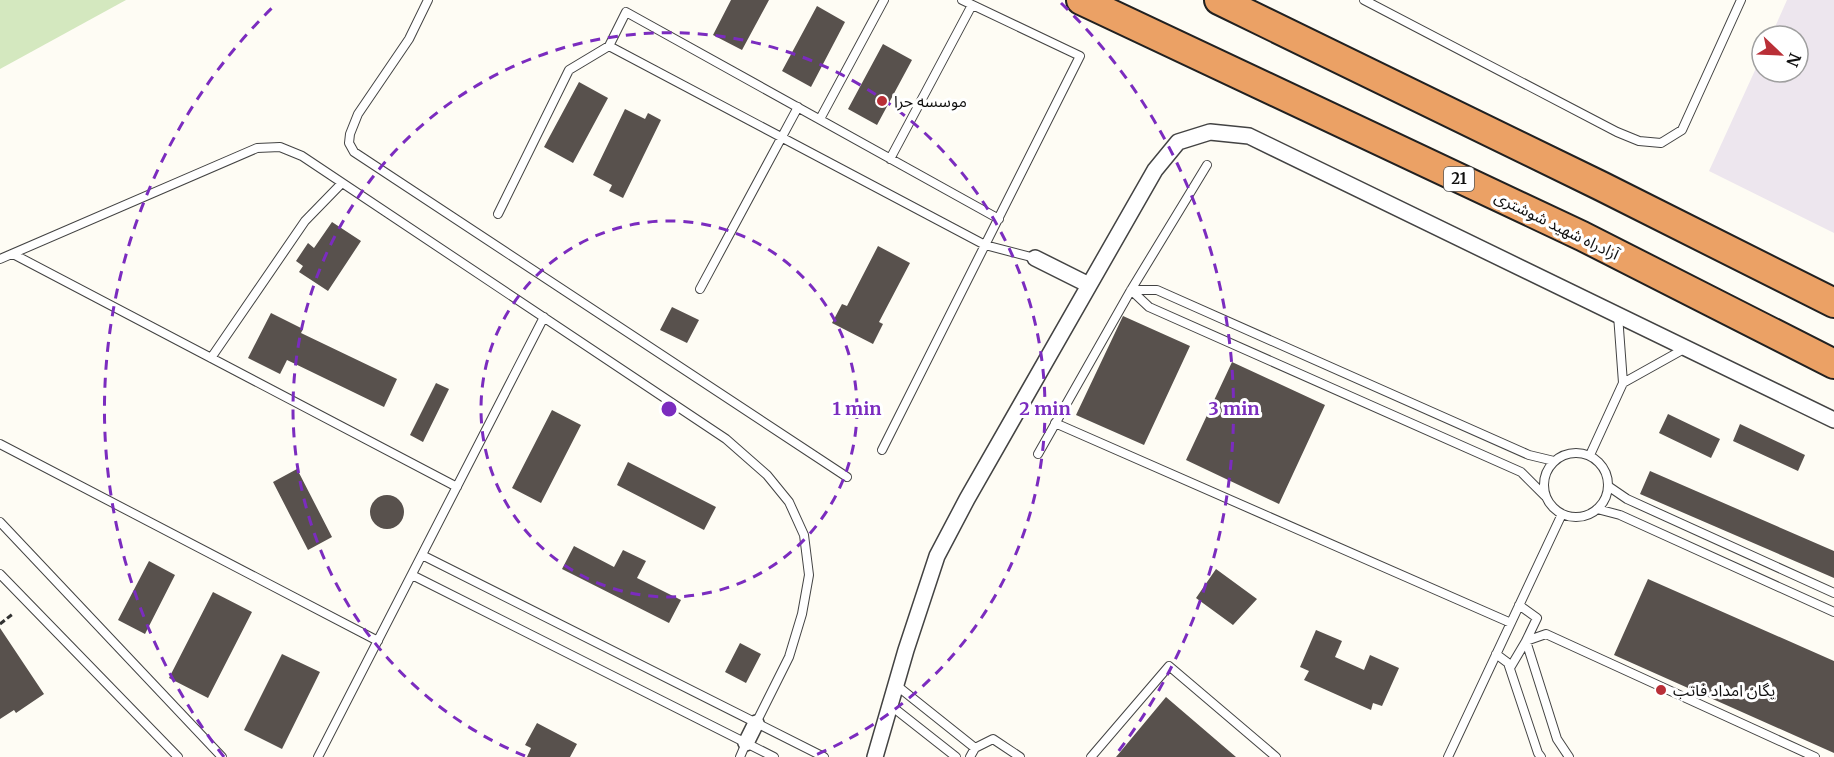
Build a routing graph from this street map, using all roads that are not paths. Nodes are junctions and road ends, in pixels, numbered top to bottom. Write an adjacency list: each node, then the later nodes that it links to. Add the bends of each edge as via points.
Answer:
1 (428, 0): 39 (lane, via 409,39 358,114 350,134 354,152)
2 (884, 0): 11 (lane)
3 (962, 0): 8 (lane)
4 (1081, 0): 30 (highway, آزادراه شهید شوشتری / 21, via 1581,236)
5 (1219, 0): 25 (highway)
6 (1364, 0): 7 (lane, via 1617,132 1639,141 1661,143 1682,130)
7 (1741, 0)
8 (972, 5): 13 (lane); 17 (lane, via 1080,56)
9 (609, 46): 10 (lane, via 626,12); 12 (lane); 16 (lane, via 569,70)
10 (798, 107): 11 (lane); 12 (lane)
11 (820, 120): 13 (lane)
12 (782, 138): 18 (lane); 23 (lane)
13 (890, 159): 17 (lane)
14 (1207, 165): 24 (lane)
15 (342, 183): 19 (lane, via 302,156 280,147 257,148); 27 (lane); 29 (lane, via 305,221)
16 (498, 214)
17 (999, 219): 18 (lane)
18 (985, 245): 20 (lane); 35 (lane)
19 (13, 254): 21 (lane); 29 (lane)
20 (1035, 258): 22 (street)
21 (0, 259)
22 (1089, 285): 26 (street, via 1155,170 1178,142 1210,132 1249,136); 57 (street, via 938,556)
23 (700, 289)
24 (1131, 290): 33 (lane); 38 (lane, via 1157,290 1529,455); 42 (lane, via 1149,307 1521,472)
25 (1834, 303)
26 (1618, 315): 28 (street); 31 (lane)
27 (544, 317): 41 (lane); 59 (lane, via 726,439 767,475 789,502 804,536 809,575 789,657)
28 (1686, 348): 31 (lane); 32 (street)
29 (211, 358): 41 (lane)
30 (1834, 364)
31 (1623, 383): 37 (lane)
32 (1834, 420)
33 (1055, 423): 36 (lane); 52 (lane)
34 (0, 444): 54 (lane)
35 (882, 450)
36 (1038, 454)
37 (1590, 455): 38 (lane, via 1578,452); 40 (lane, via 1600,463)
38 (1554, 460): 42 (lane, via 1543,483)
39 (847, 477)
40 (1608, 486): 43 (lane); 49 (lane, via 1628,499)
41 (457, 487): 46 (lane)
42 (1545, 496): 44 (lane)
43 (1598, 509): 44 (lane, via 1574,517); 51 (lane, via 1620,515)
44 (1562, 514): 50 (lane)
45 (0, 522): 63 (lane)
46 (422, 555): 48 (lane); 59 (lane)
47 (0, 574): 62 (lane)
48 (412, 575): 54 (lane); 61 (lane)
49 (1834, 593)
50 (1519, 605): 52 (lane); 53 (lane, via 1537,618)
51 (1834, 612)
52 (1511, 623): 55 (lane)
53 (1526, 640): 56 (lane); 75 (lane, via 1557,739); 76 (lane, via 1546,634)
54 (378, 641): 64 (lane)
55 (1496, 654): 56 (lane); 73 (lane)
56 (1510, 668): 74 (lane)
57 (896, 686): 58 (street); 60 (lane)
58 (890, 705): 67 (street); 68 (lane)
59 (756, 723): 61 (street); 66 (lane)
60 (975, 748): 69 (lane); 70 (lane, via 993,739)
61 (743, 750): 65 (lane)
62 (178, 757)
63 (222, 757)
64 (318, 757)
65 (774, 757)
66 (824, 757)
67 (875, 757)
68 (956, 757)
69 (970, 757)
70 (1020, 757)
71 (1090, 757): 72 (lane, via 1169,666)
72 (1276, 757)
73 (1448, 757)
74 (1541, 757)
75 (1569, 757)
76 (1815, 757)

